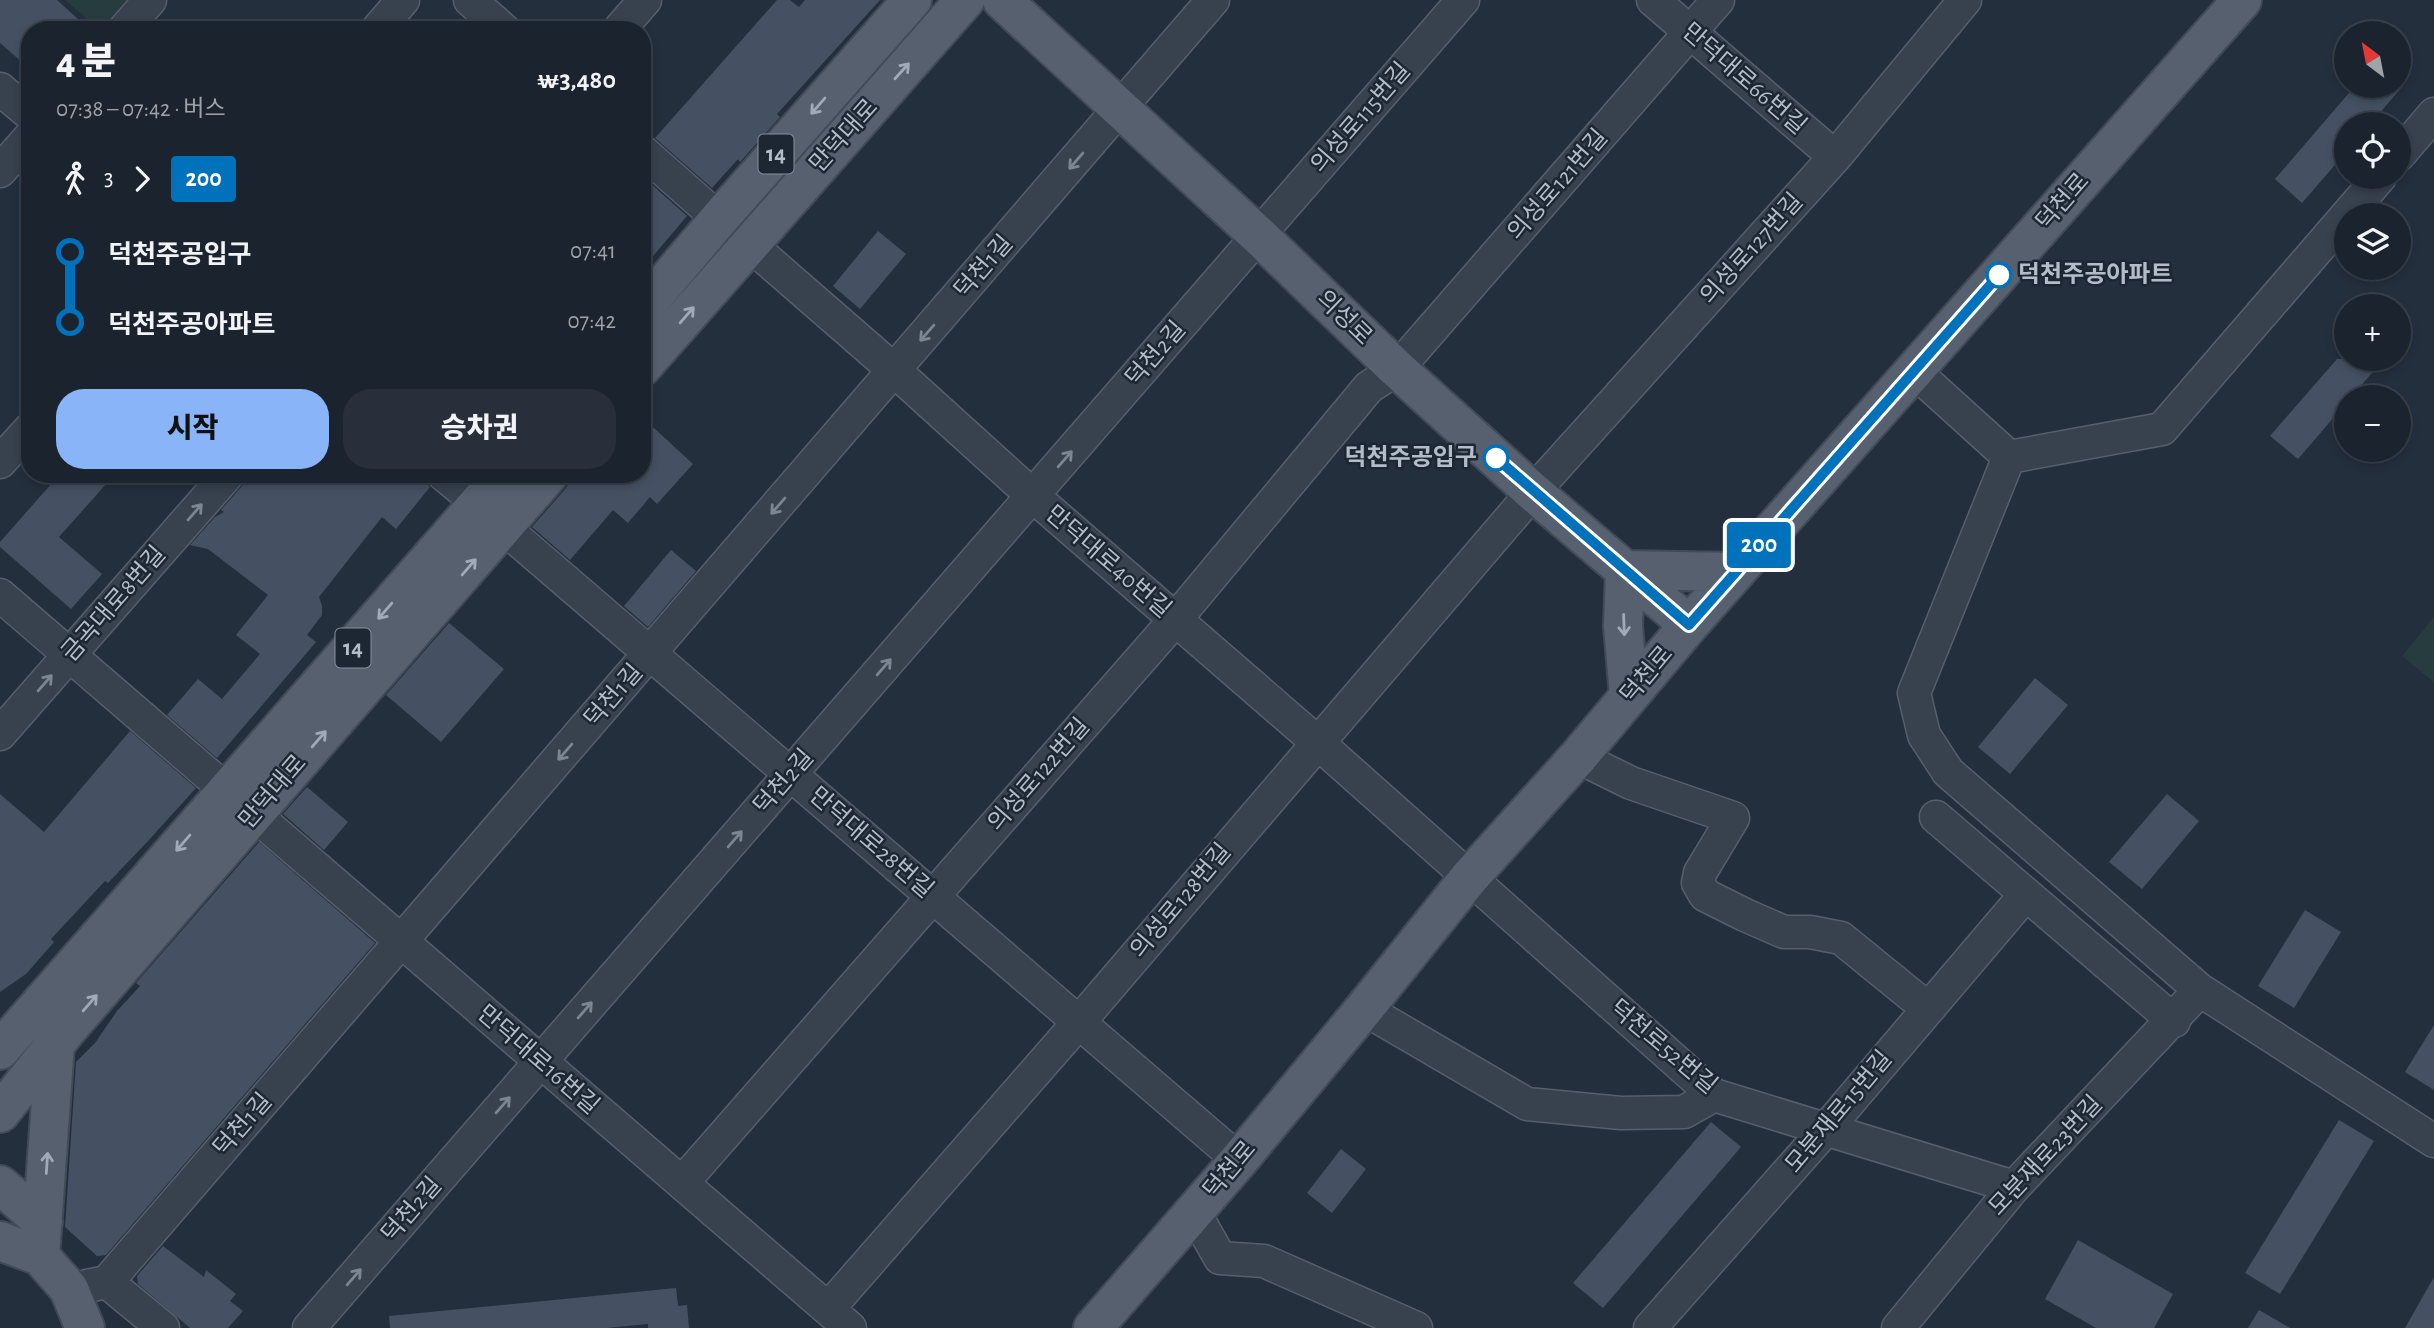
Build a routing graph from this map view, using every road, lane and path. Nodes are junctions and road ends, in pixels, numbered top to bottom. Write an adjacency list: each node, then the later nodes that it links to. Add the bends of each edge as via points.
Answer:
1 (150, 0): 14 (street)
2 (403, 0): 15 (street)
3 (470, 0): 16 (street)
4 (645, 0): 17 (street)
5 (912, 0): 29 (main road, 만덕대로 / 14, one-way to 29)
6 (965, 0): 31 (main road, 만덕대로, one-way to 6)
7 (1213, 0): 21 (street, 덕천1길)
8 (1463, 0): 30 (street, 의성로115번길)
9 (1653, 0): 18 (street, 만덕대로66번길)
10 (1718, 0): 18 (street, 의성로121번길)
11 (1965, 0): 25 (street, 의성로127번길)
12 (2242, 0): 35 (main road, 덕천로)
13 (1000, 2): 21 (main road, 의성로)
14 (132, 21)
15 (385, 21)
16 (494, 21)
17 (627, 21)
18 (1690, 32): 25 (street, 만덕대로66번길); 34 (street, 의성로121번길)
19 (0, 89): 20 (street)
20 (21, 106)
21 (1120, 110): 30 (main road, 의성로); 36 (street, 덕천1길, one-way to 36)
22 (2434, 114): 23 (street)
23 (2411, 141)
24 (21, 147): 27 (street)
25 (1835, 158): 44 (street, 의성로127번길)
26 (651, 159): 29 (street)
27 (0, 171)
28 (2370, 189): 38 (street, via 2162,429)
29 (719, 219): 32 (main road, 만덕대로 / 14)
30 (1259, 236): 34 (main road, 의성로); 45 (street, 덕천2길, one-way to 30)
31 (748, 244): 33 (main road, 만덕대로, one-way to 31); 36 (street, 만덕대로40번길)
32 (651, 299)
33 (651, 357)
34 (1397, 369): 44 (main road, 의성로); 50 (street, 의성로122번길, via 1369,387)
35 (1914, 370): 38 (street); 48 (main road, 덕천로)
36 (895, 371): 45 (street, 만덕대로40번길); 52 (street, 덕천1길, one-way to 52)
37 (21, 439): 39 (street)
38 (2009, 457): 65 (street, via 1914,693 1924,735 1948,772)
39 (0, 462)
40 (220, 483): 53 (street, 금곡대로8번길, one-way to 40)
41 (453, 483): 46 (street, 만덕대로28번길)
42 (501, 483): 46 (main road, 만덕대로)
43 (537, 483): 46 (main road, 만덕대로)
44 (1533, 492): 47 (main road, 의성로); 56 (street, 의성로128번길)
45 (1033, 496): 50 (street, 만덕대로40번길); 58 (street, 덕천2길, one-way to 45)
46 (491, 516): 52 (street, 만덕대로28번길); 59 (main road, 만덕대로)
47 (1625, 570): 48 (main road); 51 (main road, 의성로); 54 (main road, one-way to 54, via 1623,626)
48 (1736, 572): 51 (main road, 덕천로)
49 (0, 595): 53 (street, 만덕대로16번길)
50 (1175, 620): 56 (street, 만덕대로40번길); 63 (street, 의성로122번길)
51 (1689, 625): 54 (main road, 덕천로)
52 (650, 654): 58 (street, 만덕대로28번길); 64 (street, 덕천1길, one-way to 64)
53 (68, 656): 55 (street, 금곡대로8번길, one-way to 53); 59 (street, 만덕대로16번길)
54 (1629, 696): 57 (main road, 덕천로)
55 (0, 734)
56 (1317, 742): 61 (street, 만덕대로40번길); 69 (street, 의성로128번길)
57 (1578, 757): 61 (main road, 덕천로); 66 (street, via 1631,783 1733,818 1700,873 1705,895 1784,932 1841,938)
58 (791, 775): 63 (street, 만덕대로28번길); 72 (street, 덕천2길, one-way to 58)
59 (240, 803): 64 (street, 만덕대로16번길); 70 (main road, 만덕대로)
60 (1936, 817): 62 (street)
61 (1469, 878): 67 (main road, 덕천로); 73 (street, 덕천로52번길)
62 (2026, 894): 66 (street, 모분재로15번길); 68 (street)
63 (933, 897): 69 (street, 만덕대로28번길); 78 (street, 의성로122번길)
64 (401, 942): 72 (street, 만덕대로16번길); 84 (street, 덕천1길)
65 (2200, 990): 68 (street, 모분재로23번길); 76 (street)
66 (1927, 1008): 75 (street, 모분재로15번길)
67 (1364, 1009): 73 (street, via 1527,1104 1621,1113 1684,1112); 77 (main road, 덕천로)
68 (2174, 1021): 80 (street, 모분재로23번길)
69 (1079, 1022): 77 (street, 만덕대로28번길); 86 (street, 의성로128번길)
70 (27, 1029): 71 (main road); 74 (main road, 만덕대로); 82 (main road, one-way to 70)
71 (0, 1050)
72 (540, 1062): 78 (street, 만덕대로16번길); 88 (street, 덕천2길, one-way to 72)
73 (1714, 1095): 75 (street, 덕천로52번길)
74 (0, 1113)
75 (1827, 1128): 80 (street, 덕천로52번길); 91 (street, 모분재로15번길)
76 (2434, 1141)
77 (1238, 1160): 81 (main road, 덕천로)
78 (682, 1183): 86 (street, 만덕대로16번길)
79 (0, 1185): 82 (main road)
80 (2014, 1187): 92 (street, 모분재로23번길)
81 (1194, 1212): 89 (main road, 덕천로); 90 (street, via 1220,1258 1264,1262)
82 (42, 1239): 83 (main road); 85 (main road)
83 (0, 1242)
84 (107, 1282): 85 (street); 87 (street)
85 (74, 1314)
86 (839, 1318)
87 (163, 1328)
88 (309, 1328)
89 (1093, 1328)
90 (1416, 1328)
91 (1650, 1328)
92 (1898, 1328)

